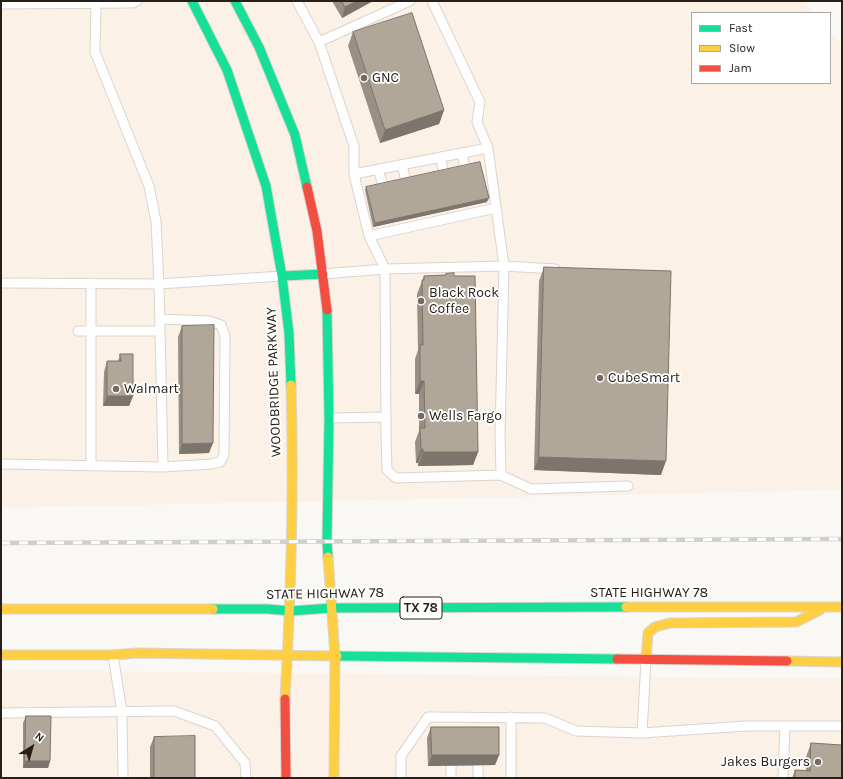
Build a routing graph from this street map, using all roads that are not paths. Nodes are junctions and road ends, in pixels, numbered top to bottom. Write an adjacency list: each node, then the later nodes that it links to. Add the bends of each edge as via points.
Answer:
1 (137, 1): 8 (lane)
2 (192, 1): 26 (main road, WOODBRIDGE PARKWAY, via 227,70 266,186)
3 (235, 1): 25 (main road, via 259,47 295,135 317,231)
4 (297, 1): 9 (lane)
5 (410, 1): 9 (lane)
6 (432, 1): 10 (lane, via 480,102 477,122)
7 (1, 4): 8 (lane)
8 (96, 4): 29 (lane, via 95,52 149,186 156,222)
9 (319, 42): 17 (lane, via 354,146)
10 (488, 148): 11 (lane); 20 (lane)
11 (462, 153): 12 (lane); 14 (lane)
12 (440, 157): 13 (lane); 16 (lane)
13 (402, 165): 15 (lane); 18 (lane)
14 (465, 168)
15 (378, 169): 17 (lane); 19 (lane)
16 (444, 173)
17 (354, 174): 21 (lane)
18 (406, 181)
19 (383, 186)
20 (496, 208): 21 (lane, via 471,210 414,222); 22 (lane)
21 (369, 236): 23 (lane)
22 (504, 266): 23 (lane); 24 (lane); 39 (lane)
23 (385, 269): 25 (lane); 35 (lane)
24 (566, 270)
25 (323, 274): 26 (main road); 34 (main road, via 328,317)
26 (282, 276): 29 (lane); 45 (main road, WOODBRIDGE PARKWAY, via 290,333)
27 (1, 283): 28 (lane)
28 (91, 283): 29 (lane); 31 (lane)
29 (159, 284): 30 (lane)
30 (160, 319): 33 (lane); 38 (lane, via 210,321 221,326 225,336 224,454 220,462 211,464)
31 (91, 330): 32 (lane); 33 (lane); 37 (lane)
32 (78, 331)
33 (160, 331): 38 (lane)
34 (329, 418): 35 (lane); 43 (main road, via 327,541)
35 (386, 418): 39 (lane, via 387,470 396,478)
36 (1, 464): 37 (lane)
37 (91, 466): 38 (lane)
38 (163, 467)
39 (501, 475): 40 (lane, via 531,489)
40 (628, 486)
41 (827, 606): 42 (main road, STATE HIGHWAY 78 / TX 78); 43 (main road, STATE HIGHWAY 78 / TX 78); 50 (main road, via 796,622 670,623 655,627 648,633)
42 (842, 607)
43 (332, 608): 45 (main road, STATE HIGHWAY 78 / TX 78); 49 (main road)
44 (1, 609): 45 (main road, STATE HIGHWAY 78 / TX 78)
45 (290, 611): 48 (main road, WOODBRIDGE PARKWAY)
46 (113, 654): 47 (main road); 48 (main road); 52 (lane)
47 (1, 655)
48 (287, 655): 49 (main road); 62 (main road, WOODBRIDGE PARKWAY)
49 (335, 656): 50 (main road); 63 (main road)
50 (646, 660): 51 (main road); 57 (lane)
51 (842, 662)
52 (122, 712): 53 (lane); 60 (lane); 61 (lane, via 174,711 215,726 245,763)
53 (1, 713)
54 (511, 717): 57 (lane, via 545,718 576,731); 64 (lane, via 478,720 428,717 402,756); 67 (lane)
55 (784, 726): 56 (lane); 57 (lane); 68 (lane)
56 (842, 726)
57 (642, 733)
58 (451, 761): 65 (lane)
59 (478, 761): 66 (lane)
60 (123, 778)
61 (246, 778)
62 (286, 778)
63 (334, 778)
64 (401, 778)
65 (451, 778)
66 (478, 778)
67 (511, 778)
68 (783, 778)

